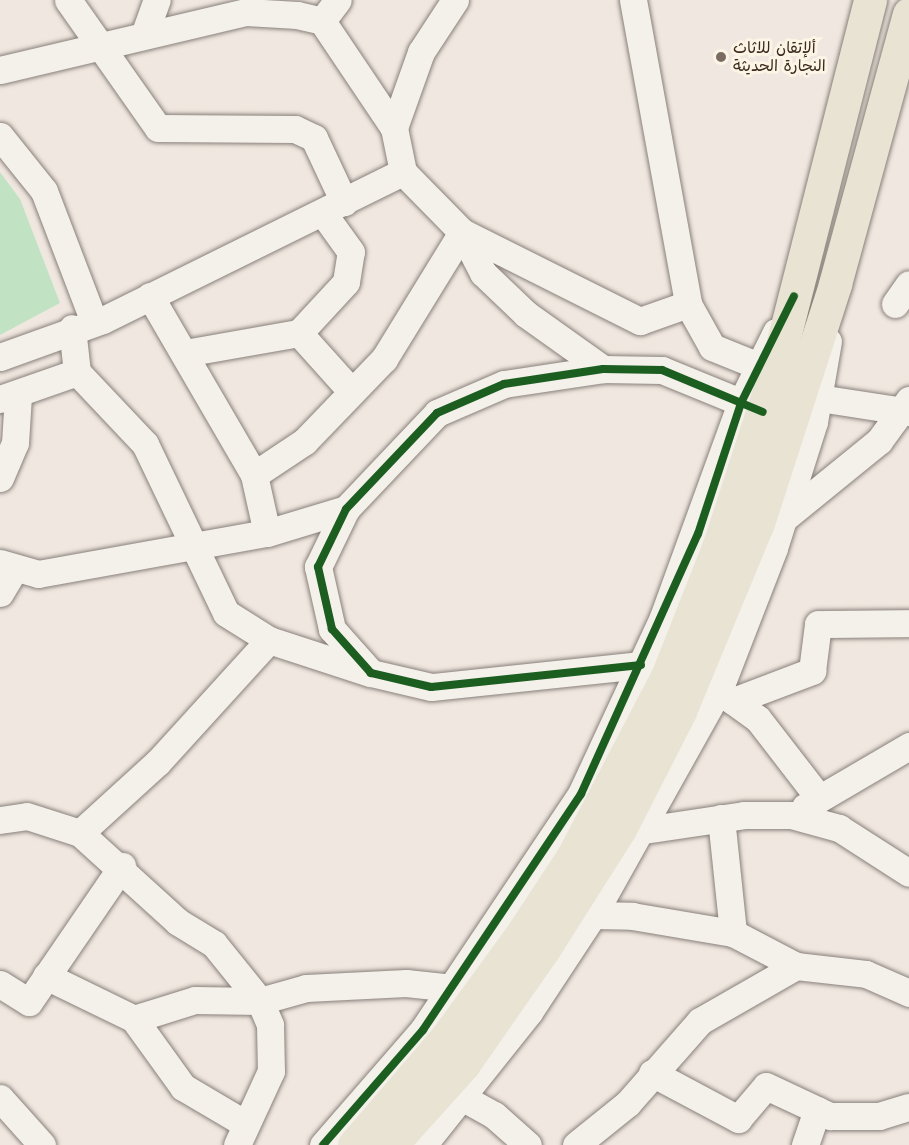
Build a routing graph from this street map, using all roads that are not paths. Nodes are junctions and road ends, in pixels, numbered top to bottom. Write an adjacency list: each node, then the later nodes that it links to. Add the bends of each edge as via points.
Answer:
1 (68, 0): 10 (street)
2 (157, 0): 9 (street)
3 (338, 0): 8 (street)
4 (455, 0): 13 (street, via 421,52)
5 (633, 0): 20 (street)
6 (870, 0): 26 (main road, via 794,296)
7 (909, 14): 12 (main road)
8 (322, 21): 9 (street, via 246,12); 13 (street)
9 (144, 35): 10 (street)
10 (97, 46): 11 (street); 16 (street, via 158,128 295,129 314,138)
11 (0, 70)
12 (898, 90): 18 (main road)
13 (394, 128): 15 (street)
14 (0, 136): 21 (street, via 45,190)
15 (403, 172): 16 (street); 17 (street)
16 (333, 207): 19 (street); 22 (street, via 351,252 346,282)
17 (462, 232): 20 (street, via 640,321); 25 (street, via 483,273 526,314); 28 (street, via 384,360)
18 (835, 284): 30 (street); 57 (main road, via 725,612 620,830)
19 (150, 296): 21 (street); 23 (street)
20 (688, 304): 26 (street, via 712,347)
21 (83, 325): 24 (street); 27 (street)
22 (299, 333): 23 (street); 28 (street)
23 (186, 352): 33 (street)
24 (0, 357)
25 (603, 369): 31 (street, via 662,370); 35 (street, via 504,384 437,413)
26 (767, 370): 31 (main road)
27 (77, 372): 29 (street); 38 (street, via 145,444)
28 (352, 392): 33 (street, via 305,441)
29 (9, 397): 34 (street, via 15,443)
30 (819, 398): 32 (street); 36 (street)
31 (752, 407): 43 (street); 57 (main road, via 719,545 668,674)
32 (906, 407): 36 (street, via 879,441)
33 (254, 476): 37 (street)
34 (0, 478)
35 (346, 509): 37 (street); 44 (street, via 318,567 332,629)
36 (783, 519): 45 (street)
37 (267, 533): 38 (street)
38 (198, 545): 39 (street, via 38,574); 42 (street, via 226,613)
39 (8, 566): 40 (street)
40 (0, 593)
41 (909, 623): 45 (street, via 818,624 812,671)
42 (269, 640): 44 (street); 52 (street, via 158,762)
43 (641, 665): 44 (street, via 431,687); 61 (street, via 581,794)
44 (371, 673)
45 (726, 696): 47 (street, via 758,719); 51 (street)
46 (909, 746): 47 (street)
47 (819, 798): 48 (street)
48 (791, 815): 49 (street); 54 (street, via 839,828)
49 (721, 818): 51 (street); 56 (street)
50 (0, 820): 52 (street, via 27,816)
51 (644, 830): 55 (street)
52 (80, 833): 53 (street)
53 (122, 866): 59 (street); 63 (street, via 178,922 214,944)
54 (909, 873)
55 (593, 915): 56 (street, via 632,915); 67 (street)
56 (733, 933): 58 (street)
57 (532, 943): 73 (main road); 74 (main road, via 463,1065)
58 (796, 966): 62 (street, via 866,974); 65 (street, via 700,1022)
59 (46, 976): 60 (street, via 29,1002); 64 (street)
60 (0, 984)
61 (453, 988): 63 (street, via 406,982 306,988); 72 (street)
62 (909, 993)
63 (260, 1001): 64 (street, via 195,1000); 70 (street, via 270,1025 271,1071)
64 (134, 1019): 70 (street, via 183,1087)
65 (652, 1073): 69 (street, via 738,1119 766,1086); 77 (street, via 619,1111)
66 (0, 1098): 71 (street)
67 (465, 1099): 75 (street); 76 (street, via 494,1115)
68 (909, 1107): 69 (street, via 879,1116 830,1116)
69 (817, 1110): 78 (street)
70 (241, 1134)
71 (42, 1145)
72 (323, 1145)
73 (354, 1145)
74 (391, 1145)
75 (423, 1145)
76 (528, 1145)
77 (576, 1145)
78 (805, 1145)

